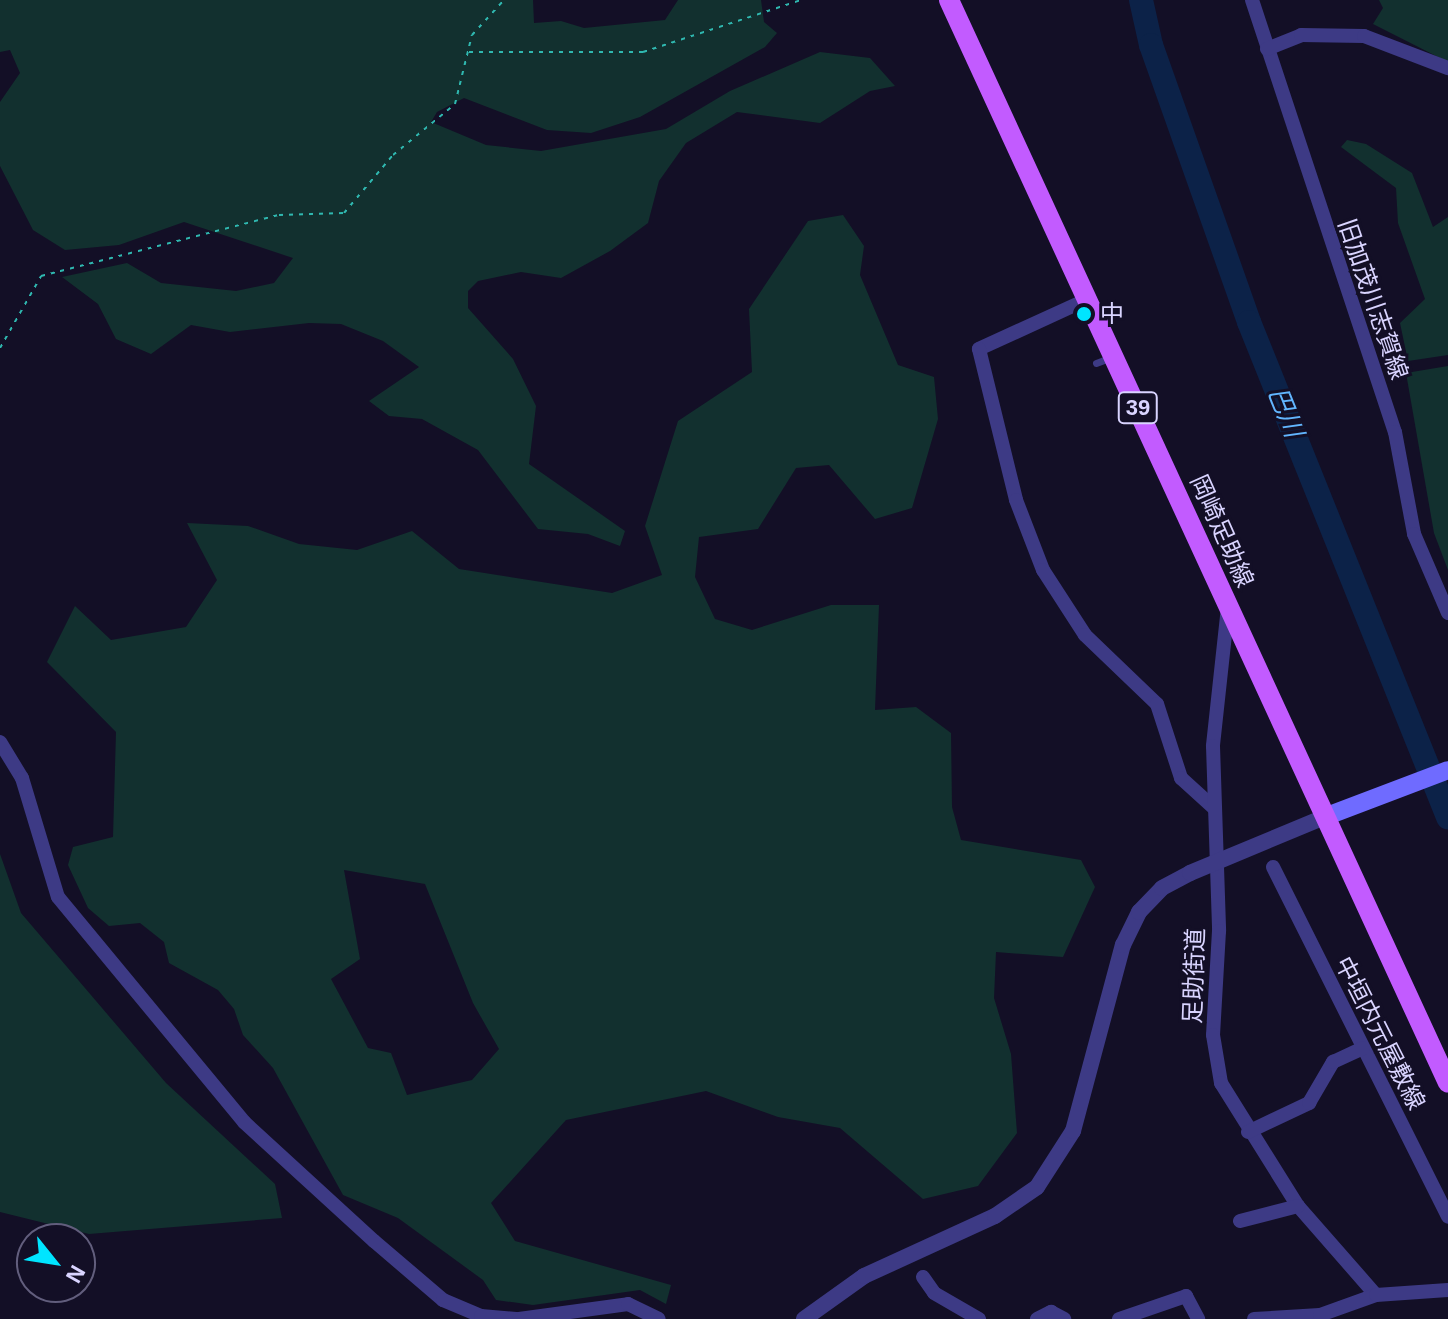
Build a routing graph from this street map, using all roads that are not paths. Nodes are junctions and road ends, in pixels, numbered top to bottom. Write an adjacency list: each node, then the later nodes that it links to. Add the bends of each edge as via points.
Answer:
1 (949, 0): 5 (main road, 岡崎足助線 / 39)
2 (1252, 0): 3 (street, 旧加茂川志賀線)
3 (1267, 49): 4 (street, via 1301,35 1364,36); 7 (street, 旧加茂川志賀線, via 1395,432 1414,534)
4 (1448, 68)
5 (1088, 299): 6 (main road, 岡崎足助線 / 39, via 1105,360); 10 (street, via 979,349 1012,485 1043,570 1085,635 1157,704 1181,778)
6 (1228, 606): 10 (street, 足助街道, via 1213,746); 11 (main road, 岡崎足助線 / 39)
7 (1448, 613)
8 (0, 742): 23 (street, via 22,778 58,897 244,1122 374,1241 443,1300 481,1316 519,1319 628,1304)
9 (1448, 770): 11 (main road)
10 (1214, 808): 12 (street, 足助街道)
11 (1327, 816): 12 (street); 15 (main road, 岡崎足助線 / 39)
12 (1218, 863): 16 (street, 足助街道, via 1213,1035 1221,1083); 24 (street, via 1162,888 1139,912 1123,945 1073,1131 1037,1187 995,1216 853,1282)
13 (1273, 867): 14 (street, 中垣内元屋敷線)
14 (1363, 1048): 16 (street, via 1333,1062 1309,1103); 18 (street, 中垣内元屋敷線)
15 (1448, 1083)
16 (1248, 1132): 17 (street, 足助街道)
17 (1298, 1206): 19 (street); 22 (street, 足助街道)
18 (1448, 1217)
19 (1240, 1221)
20 (923, 1277): 25 (street, via 934,1293)
21 (1448, 1290): 22 (street)
22 (1376, 1295): 30 (street, via 1320,1315)
23 (659, 1319)
24 (804, 1319)
25 (979, 1319)
26 (1037, 1319): 27 (street, via 1051,1312)
27 (1064, 1319)
28 (1119, 1319): 29 (street, via 1186,1296)
29 (1198, 1319)
30 (1254, 1319)

